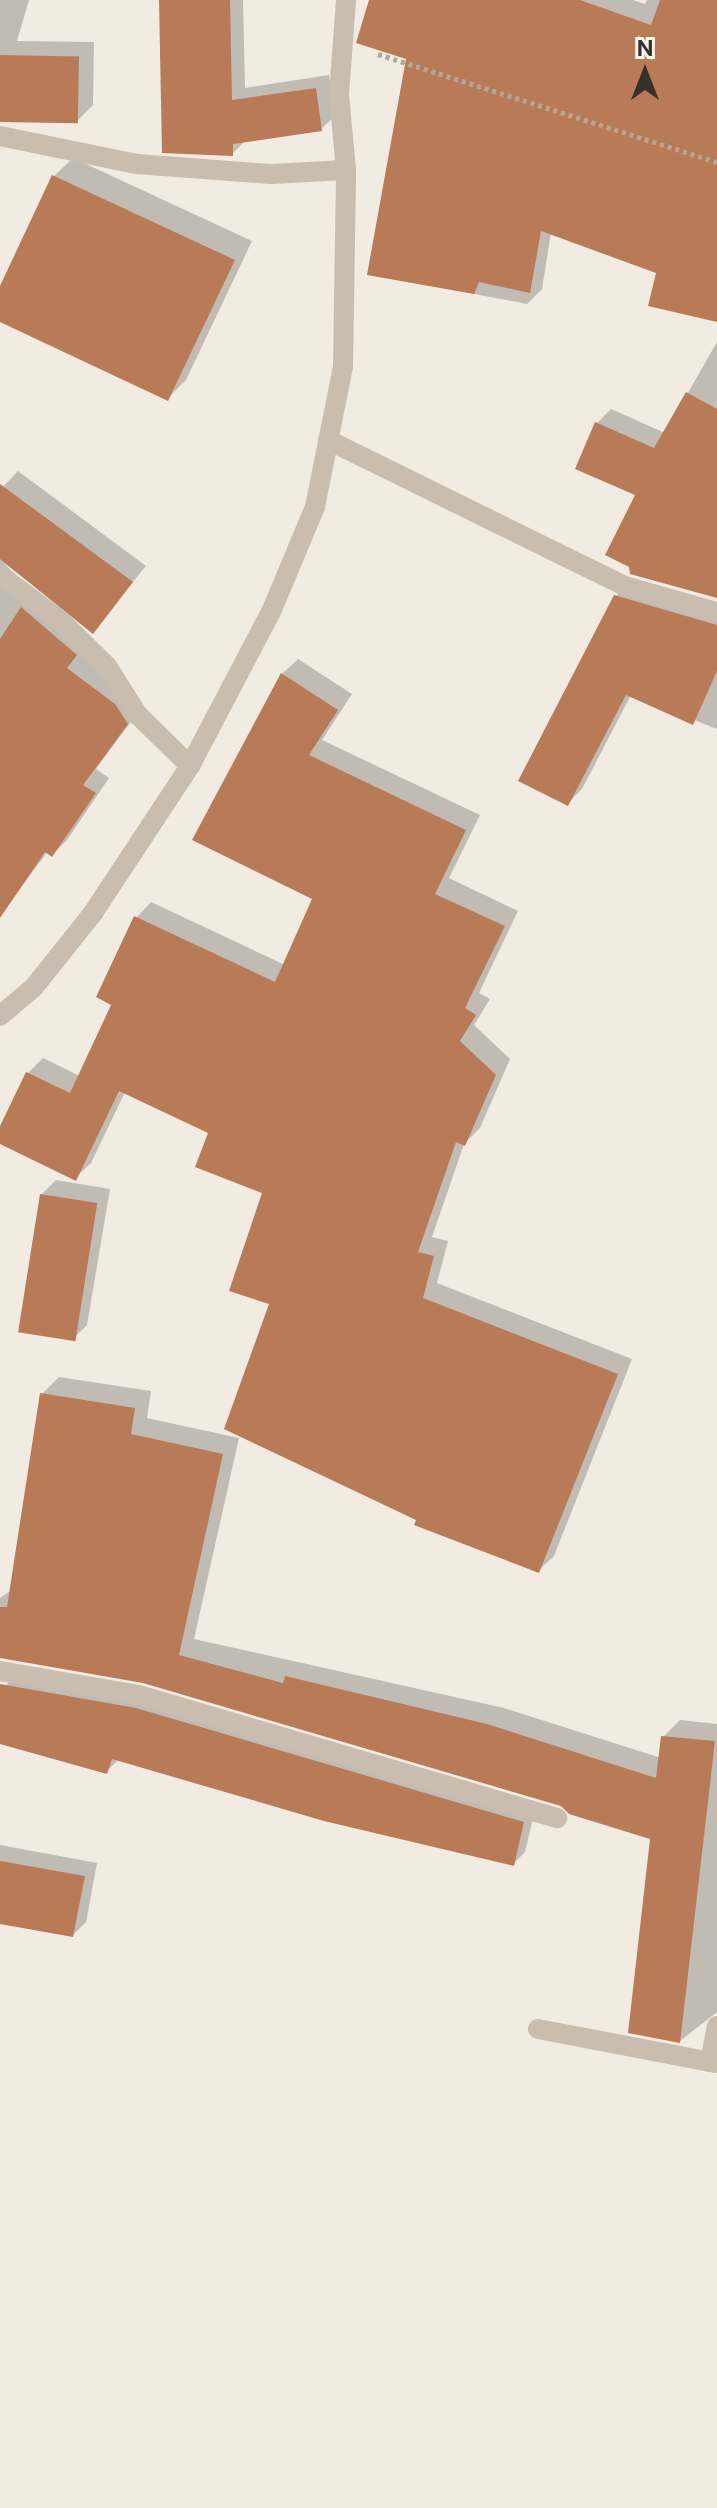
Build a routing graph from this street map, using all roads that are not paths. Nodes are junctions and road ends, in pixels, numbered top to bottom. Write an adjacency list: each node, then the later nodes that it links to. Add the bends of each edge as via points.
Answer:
1 (346, 0): 3 (street, via 339,94)
2 (0, 136): 3 (street, via 137,164 271,174)
3 (346, 170): 4 (street, via 343,367)
4 (328, 440): 6 (street, via 625,586); 7 (street, via 315,507 271,612)
5 (0, 575): 7 (street, via 61,621 107,666 138,715)
6 (717, 612)
7 (183, 760): 8 (street, via 93,913 34,987)
8 (0, 1016)
9 (0, 1671): 10 (street, via 139,1695)
10 (557, 1818)
11 (717, 2026): 13 (street)
12 (538, 2029): 13 (street)
13 (713, 2062)

